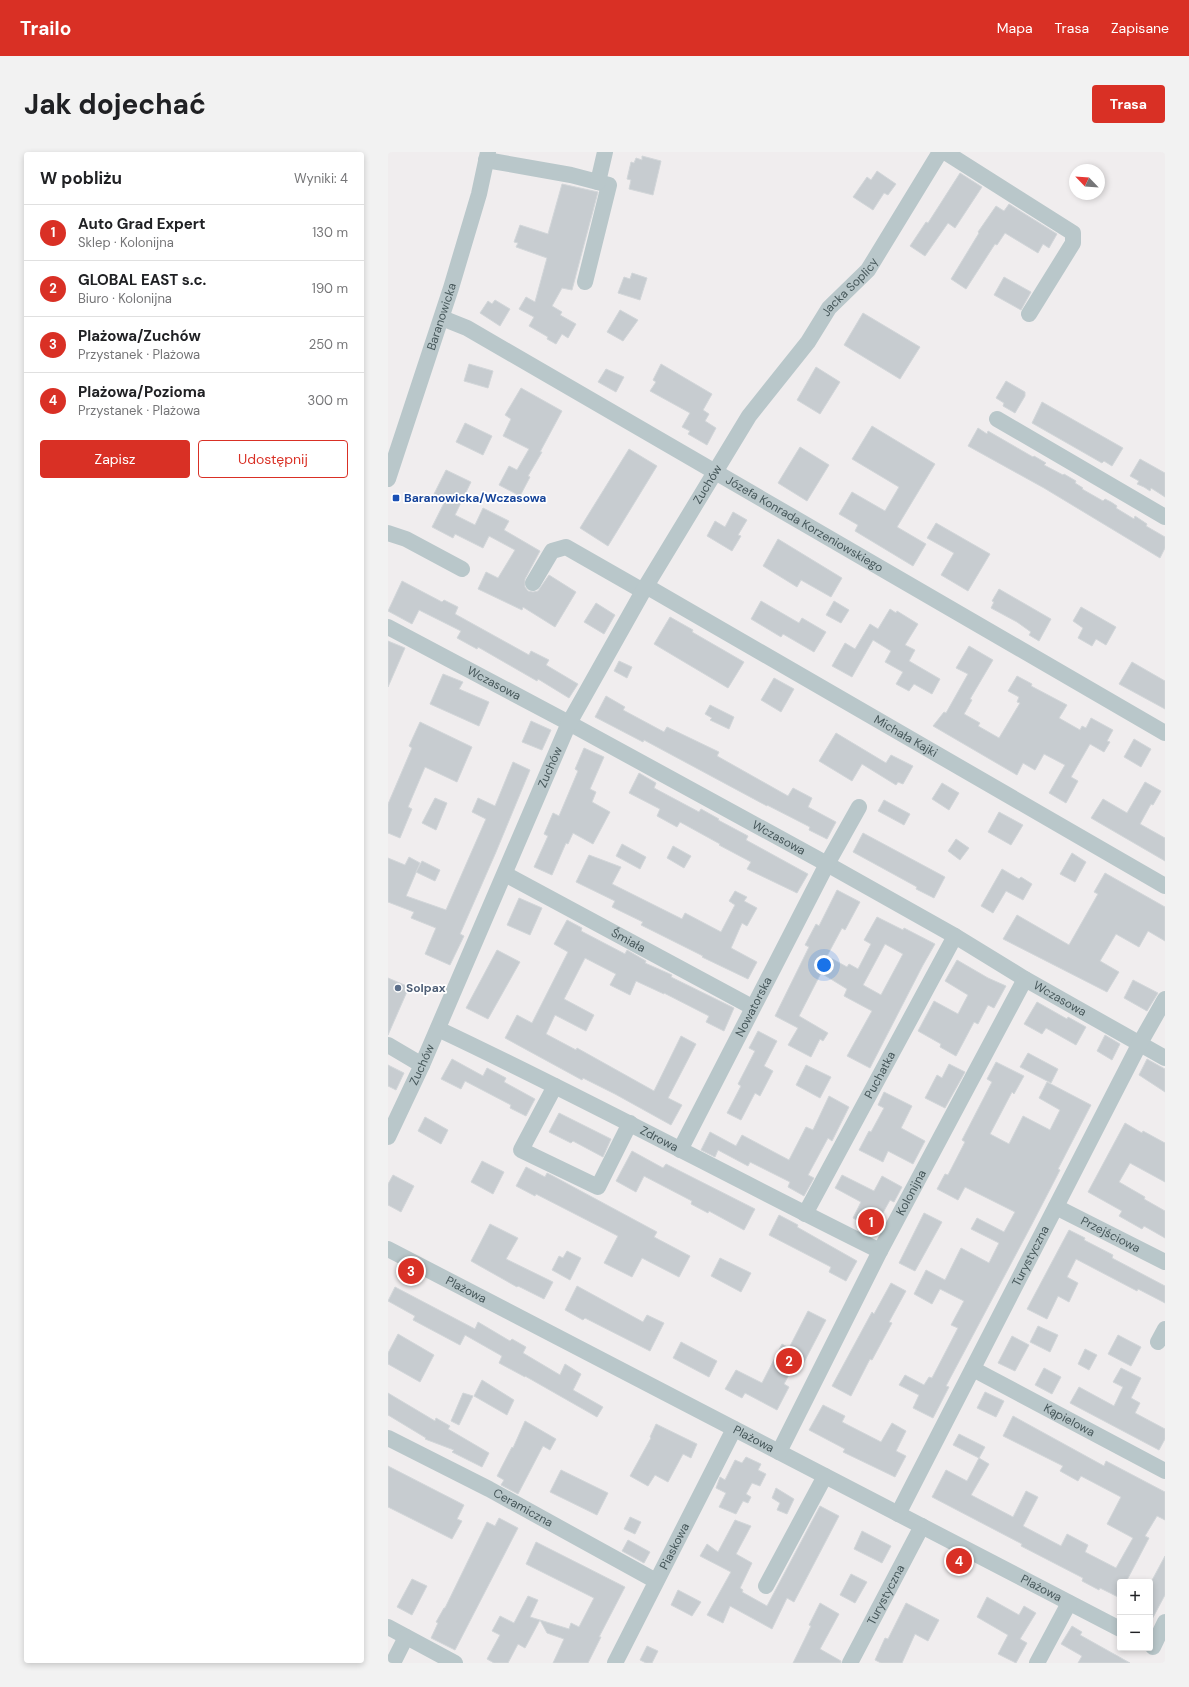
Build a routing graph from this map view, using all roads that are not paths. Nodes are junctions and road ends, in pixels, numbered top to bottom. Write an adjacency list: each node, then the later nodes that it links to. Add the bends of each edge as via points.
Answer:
1 (605, 152): 5 (street)
2 (940, 152): 9 (street, Jacka Soplicy, via 868,270 829,308 808,342)
3 (945, 152): 7 (street, via 1073,233 1073,244)
4 (487, 156): 5 (street); 8 (street, Baranowicka, via 479,194)
5 (598, 182): 6 (street, via 609,185)
6 (585, 282)
7 (1029, 314)
8 (442, 318): 11 (street, Józefa Konrada Korzeniowskiego, via 467,328); 12 (street, Baranowicka)
9 (749, 416): 11 (street, Zuchów)
10 (997, 419): 13 (street)
11 (714, 473): 17 (street, Zuchów); 20 (street, Józefa Konrada Korzeniowskiego)
12 (388, 479)
13 (1165, 517)
14 (388, 533): 15 (street)
15 (462, 569)
16 (533, 583): 17 (street, Michała Kajki, via 552,551 566,547)
17 (645, 589): 19 (street, Zuchów); 24 (street, Michała Kajki)
18 (388, 628): 19 (street, Wczasowa)
19 (569, 723): 22 (street, Wczasowa); 23 (street, Zuchów)
20 (1165, 733)
21 (859, 807): 22 (street, Nowatorska)
22 (827, 864): 25 (street, Wczasowa); 28 (street, Nowatorska)
23 (505, 874): 28 (street, Śmiała); 29 (street, Zuchów)
24 (1165, 886)
25 (954, 936): 26 (street, Wczasowa); 39 (street, Puchatka)
26 (1025, 979): 30 (street, Wczasowa); 41 (street, Kolonijna)
27 (1165, 999): 30 (street, Turystyczna)
28 (752, 1007): 37 (street, Nowatorska)
29 (438, 1029): 33 (street, Zuchów); 34 (street, Zdrowa)
30 (1140, 1043): 32 (street, Wczasowa); 38 (street, Turystyczna)
31 (388, 1045): 33 (street)
32 (1165, 1058)
33 (422, 1066): 36 (street, Zuchów)
34 (555, 1086): 35 (street, Zdrowa); 35 (street, via 521,1150 598,1187)
35 (630, 1124): 37 (street, Zdrowa)
36 (388, 1137)
37 (680, 1150): 39 (street, Zdrowa)
38 (1056, 1207): 42 (street, Przejściowa); 43 (street, Turystyczna)
39 (805, 1214): 41 (street, Zdrowa)
40 (388, 1249): 44 (street, Plażowa)
41 (880, 1251): 46 (street, Kolonijna)
42 (1165, 1262)
43 (973, 1369): 47 (street, Kąpielowa); 49 (street, Turystyczna)
44 (734, 1429): 46 (street, Plażowa); 51 (street, Piaskowa)
45 (388, 1438): 51 (street, Ceramiczna, via 489,1489)
46 (779, 1452): 48 (street, Plażowa)
47 (1165, 1471)
48 (825, 1476): 49 (street, Plażowa); 52 (street)
49 (898, 1514): 50 (street, Plażowa)
50 (922, 1526): 53 (street, Plażowa); 62 (street, Turystyczna)
51 (656, 1580): 61 (street, Piaskowa)
52 (766, 1586)
53 (1069, 1603): 56 (street, Plażowa); 63 (street)
54 (1165, 1622): 58 (street)
55 (388, 1628): 57 (street)
56 (1117, 1628)
57 (406, 1637): 59 (street); 60 (street)
58 (1156, 1648)
59 (393, 1663)
60 (455, 1663)
61 (615, 1663)
62 (850, 1663)
63 (1037, 1663)

